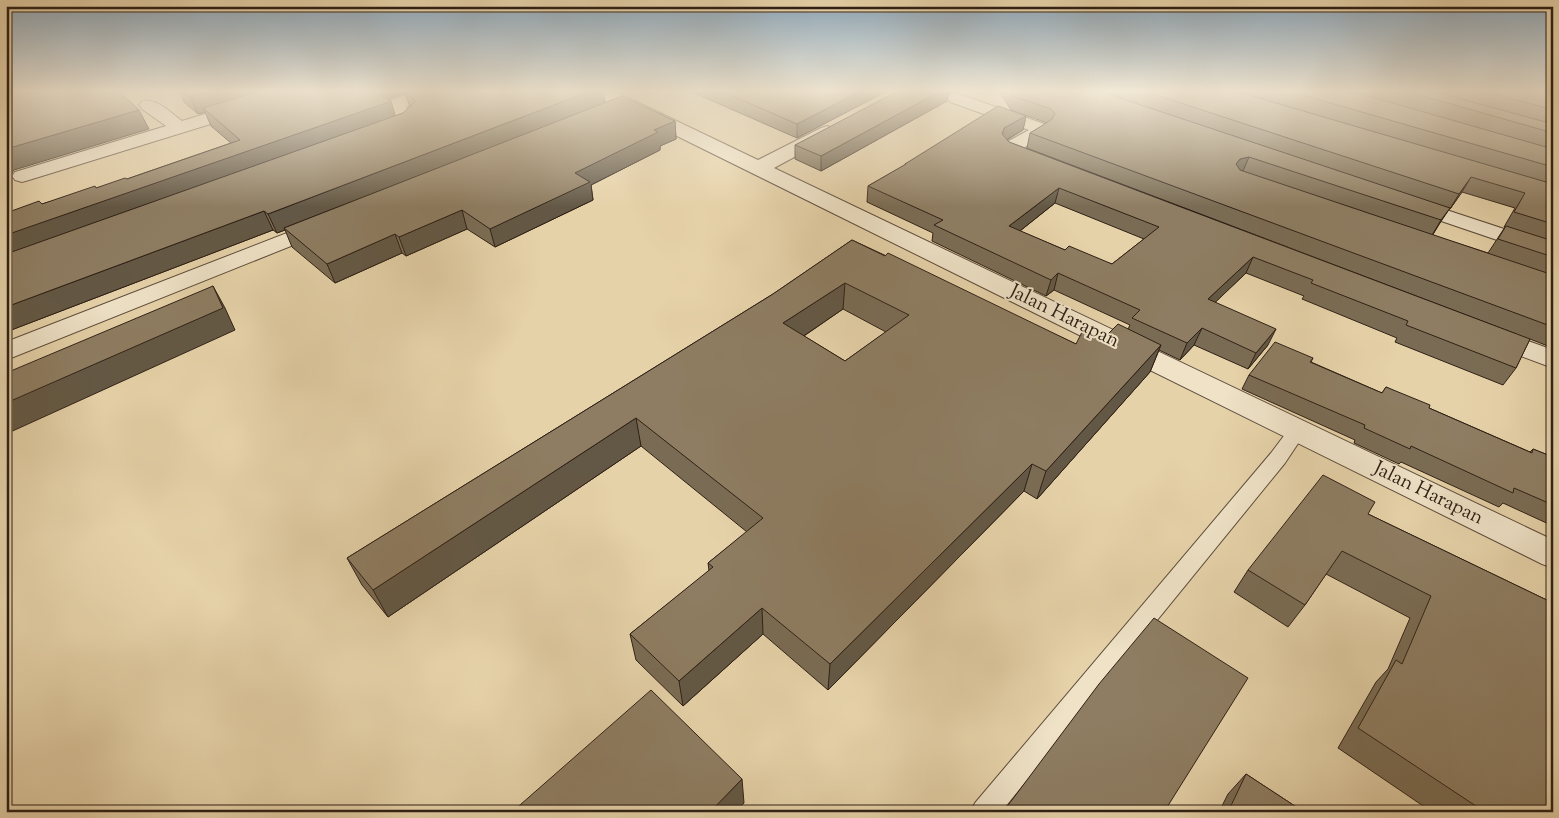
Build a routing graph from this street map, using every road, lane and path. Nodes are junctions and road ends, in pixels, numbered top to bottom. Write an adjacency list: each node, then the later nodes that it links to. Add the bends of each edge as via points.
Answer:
1 (172, 130): 9 (street)
2 (385, 130): 6 (street)
3 (678, 130): 7 (street, Jalan Harapan)
4 (830, 130): 7 (street)
5 (1040, 130): 8 (street, via 1010,148)
6 (365, 138)
7 (758, 168): 18 (street, Jalan Harapan)
8 (1060, 169)
9 (22, 176)
10 (1393, 198): 13 (street)
11 (345, 216): 12 (street)
12 (324, 237): 15 (street); 16 (street)
13 (1553, 252)
14 (1469, 327): 17 (street)
15 (107, 334)
16 (6, 352)
17 (1553, 360)
18 (1298, 430): 19 (street, Jalan Harapan); 20 (lane)
19 (1553, 554)
20 (984, 812)

